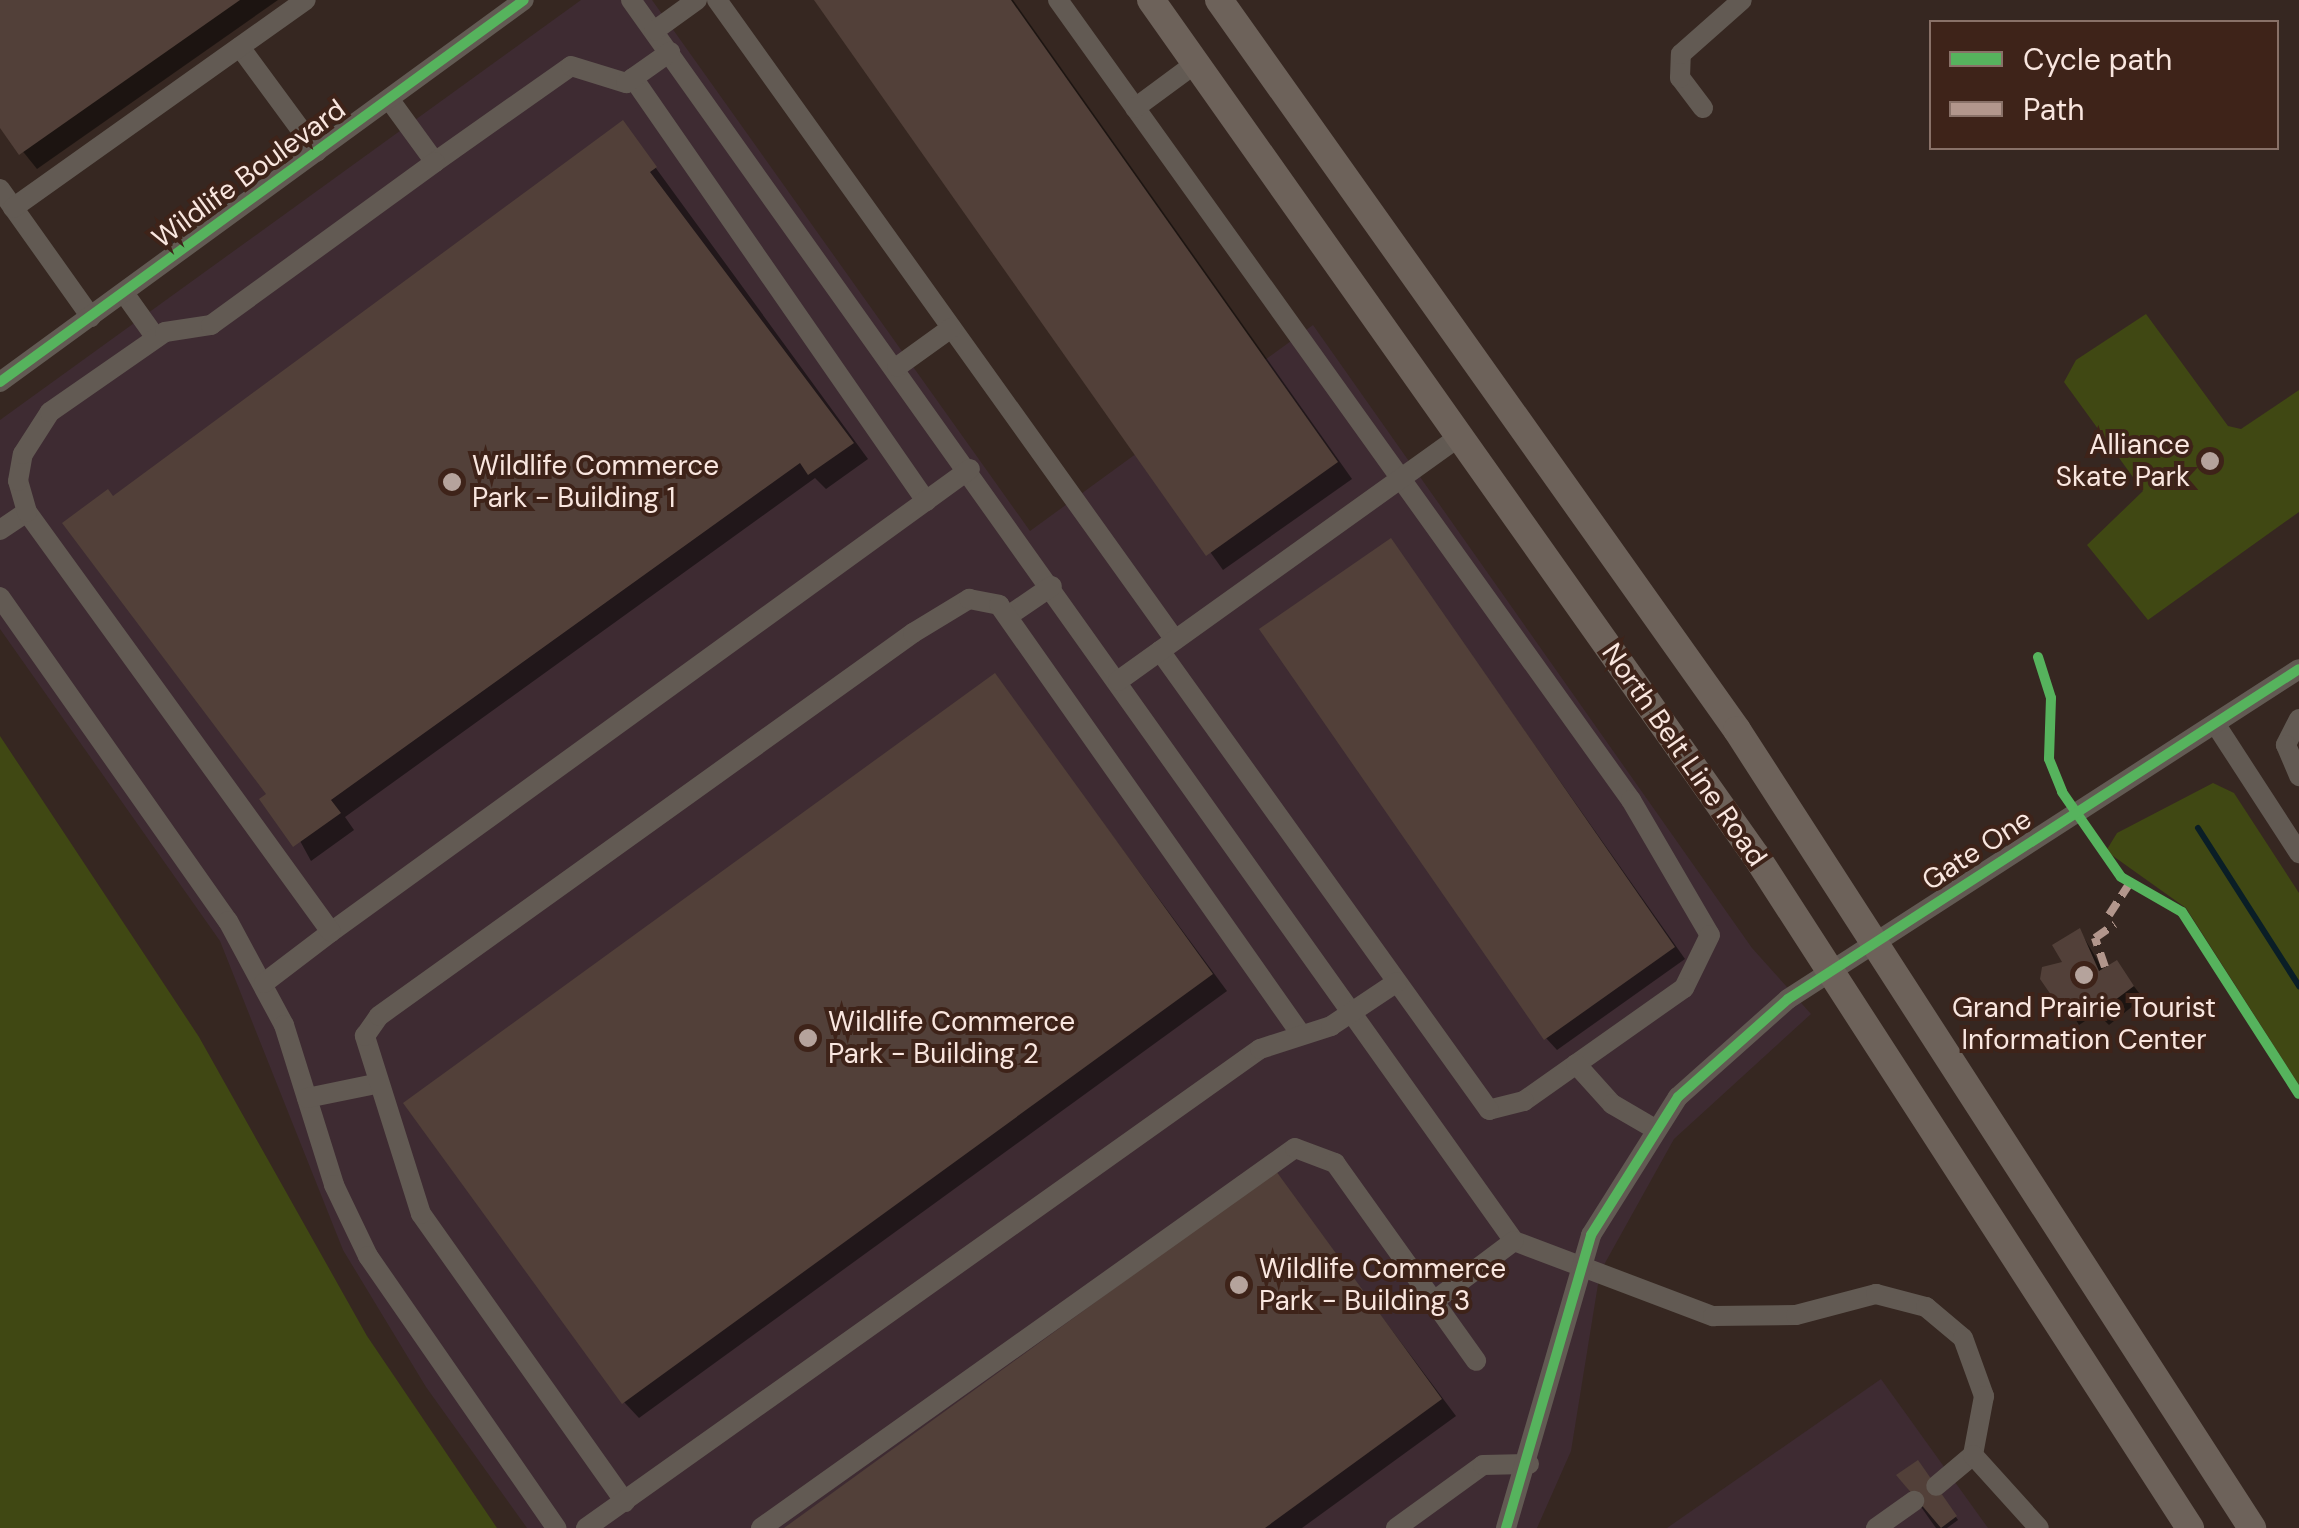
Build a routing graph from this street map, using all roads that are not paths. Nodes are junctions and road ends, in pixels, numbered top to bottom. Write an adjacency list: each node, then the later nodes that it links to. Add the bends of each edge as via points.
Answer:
1 (306, 0): 11 (street)
2 (524, 0): 15 (street, Wildlife Boulevard)
3 (631, 0): 10 (street)
4 (698, 0): 10 (street)
5 (717, 0): 24 (street)
6 (1058, 0): 16 (street)
7 (1150, 0): 13 (main road, North Belt Line Road)
8 (1219, 0): 45 (main road, North Belt Line Road, via 1737,730)
9 (1742, 0): 17 (street, via 1681,54 1680,78)
10 (654, 31): 12 (street)
11 (240, 46): 18 (street); 21 (street)
12 (670, 52): 14 (street); 26 (street)
13 (1196, 63): 16 (street); 28 (main road, North Belt Line Road)
14 (633, 78): 19 (street, via 571,66); 31 (street)
15 (389, 99): 18 (street, Wildlife Boulevard); 19 (street)
16 (1135, 108): 30 (street)
17 (1703, 108)
18 (317, 152): 22 (street, Wildlife Boulevard)
19 (434, 162): 25 (street, via 211,324)
20 (0, 190): 21 (street)
21 (13, 208): 23 (street)
22 (124, 293): 23 (street, Wildlife Boulevard); 25 (street)
23 (91, 318): 27 (street, Wildlife Boulevard)
24 (951, 328): 26 (street); 37 (street)
25 (156, 338): 32 (street, via 31,432 18,481)
26 (896, 367): 29 (street)
27 (0, 382)
28 (1460, 436): 30 (street); 46 (main road, North Belt Line Road)
29 (970, 469): 31 (street); 34 (street)
30 (1398, 480): 37 (street); 51 (street, via 1630,800 1710,935 1684,988)
31 (926, 502): 44 (street)
32 (27, 512): 33 (street); 44 (street)
33 (0, 530)
34 (1052, 586): 36 (street); 39 (street)
35 (0, 597): 48 (street)
36 (1008, 616): 50 (street); 52 (street, via 985,599 950,607 379,1016 365,1036)
37 (1168, 646): 39 (street); 47 (street)
38 (2299, 669): 41 (street, Gate One)
39 (1118, 681): 49 (street)
40 (2299, 720): 42 (street, via 2286,746)
41 (2216, 725): 43 (street); 45 (street, Gate One)
42 (2299, 776)
43 (2299, 853)
44 (332, 932): 48 (street)
45 (1877, 946): 46 (street, Gate One); 72 (main road, North Belt Line Road)
46 (1831, 973): 54 (street, Gate One, via 1723,1051); 71 (main road, North Belt Line Road)
47 (1397, 982): 49 (street); 51 (street, via 1488,1110 1524,1101)
48 (264, 983): 53 (street)
49 (1350, 1012): 50 (street); 55 (street)
50 (1300, 1033): 63 (street, via 1260,1049)
51 (1576, 1064): 54 (street, via 1612,1104)
52 (376, 1084): 53 (street); 63 (street, via 432,1233)
53 (308, 1098): 65 (street, via 368,1256)
54 (1652, 1128): 56 (street, Gate One)
55 (1514, 1241): 56 (street); 57 (street)
56 (1581, 1266): 59 (street, via 1728,1319 1796,1315 1876,1294 1926,1306 1963,1338 1979,1368 1984,1414); 60 (street, Gate One)
57 (1434, 1302): 58 (street); 67 (street, via 1335,1163 1308,1147 1284,1152)
58 (1476, 1361)
59 (1972, 1455): 61 (street); 70 (street)
60 (1530, 1464): 64 (street, via 1484,1465); 68 (street, Gate One)
61 (1936, 1486)
62 (1914, 1501): 69 (street)
63 (625, 1502): 66 (street)
64 (1402, 1527)
65 (556, 1528)
66 (586, 1528)
67 (761, 1528)
68 (1506, 1528)
69 (1876, 1528)
70 (2039, 1528)
71 (2190, 1528)
72 (2252, 1528)

